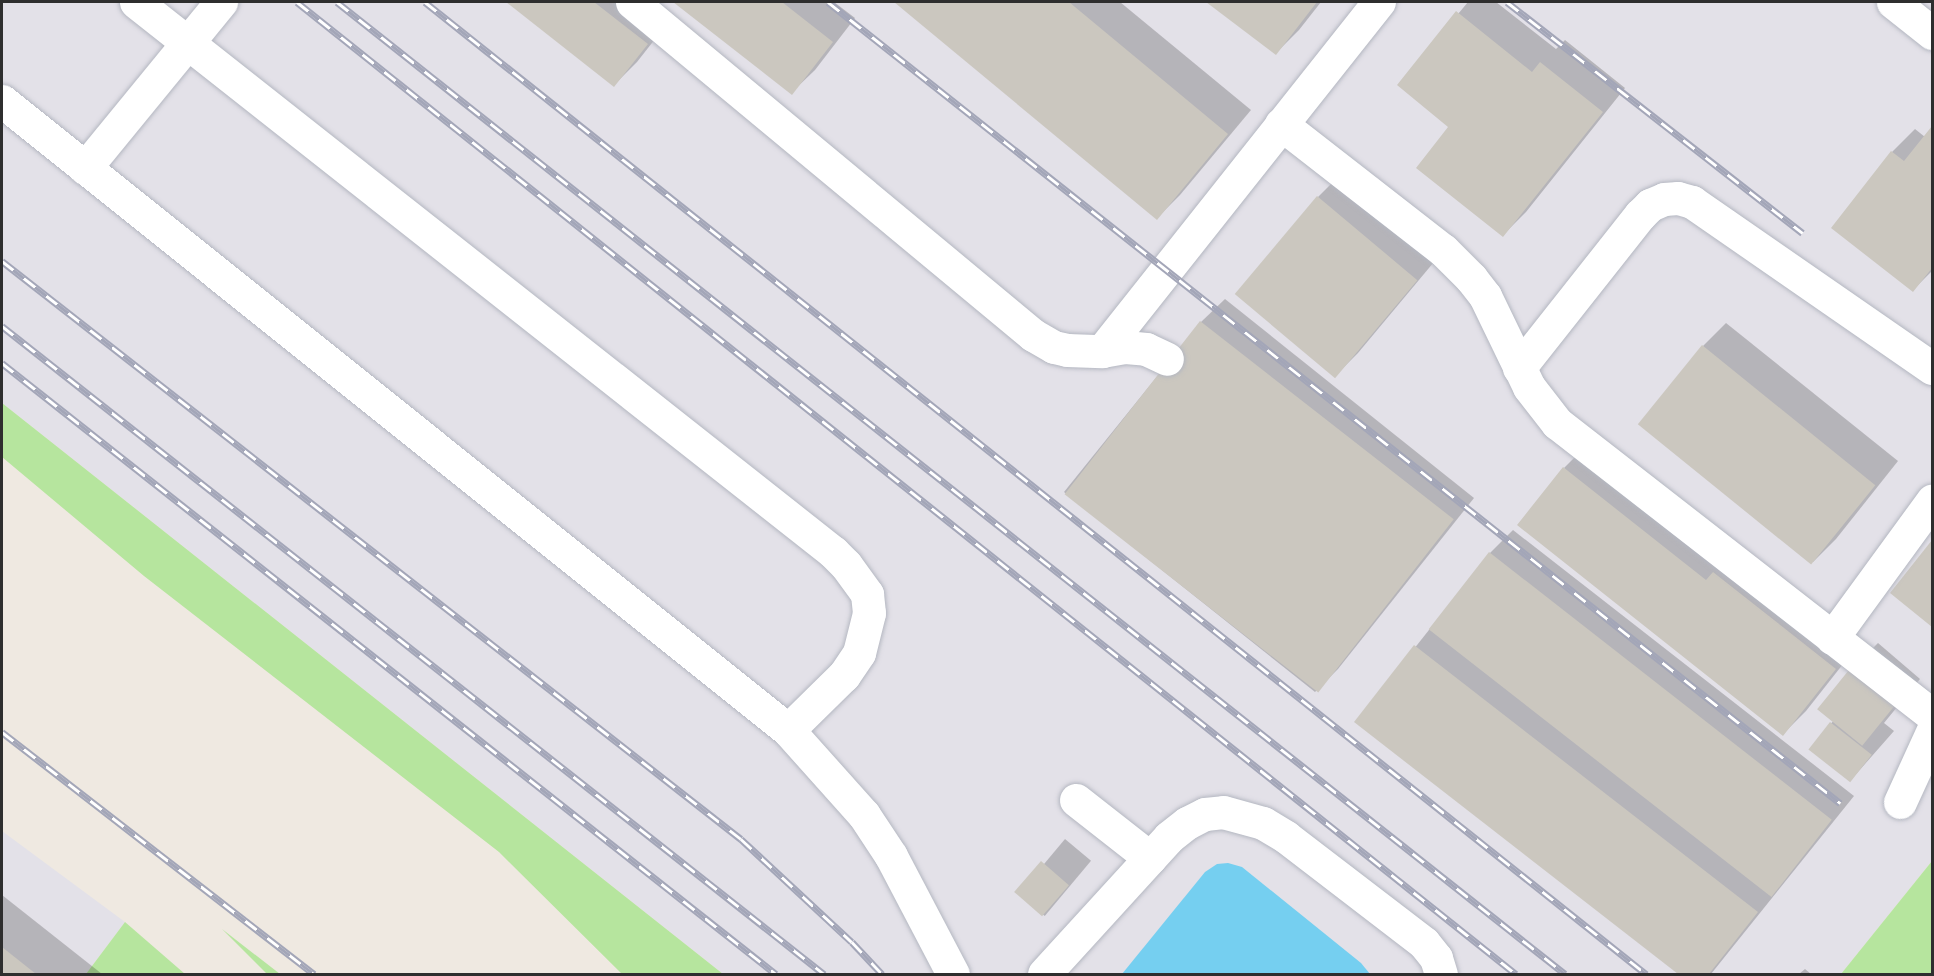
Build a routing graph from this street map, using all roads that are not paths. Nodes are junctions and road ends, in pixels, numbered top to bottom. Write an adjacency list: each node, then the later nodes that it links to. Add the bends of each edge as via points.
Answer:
1 (136, 2): 7 (lane)
2 (221, 2): 7 (lane)
3 (632, 2): 11 (lane, via 1033,335 1054,347)
4 (1380, 2): 9 (lane)
5 (1893, 2): 6 (lane)
6 (1932, 33)
7 (189, 43): 10 (lane); 18 (lane, via 846,565 867,594 869,613 862,643 844,675)
8 (2, 101): 10 (lane)
9 (1281, 124): 11 (lane); 13 (lane, via 1443,250 1485,296)
10 (85, 168): 18 (lane)
11 (1102, 351): 12 (lane, via 1146,349)
12 (1167, 359)
13 (1519, 368): 14 (lane, via 1650,205 1678,198 1692,202); 16 (lane, via 1540,404 1584,447)
14 (1932, 368)
15 (1932, 501): 16 (lane)
16 (1832, 638): 17 (lane)
17 (1932, 715)
18 (788, 730): 23 (lane, via 864,815 891,856)
19 (1932, 732): 21 (lane)
20 (1076, 800): 22 (lane)
21 (1900, 802)
22 (1150, 858): 24 (lane); 25 (lane, via 1187,823 1205,814 1223,812 1263,823 1424,943 1436,958)
23 (953, 975)
24 (1044, 975)
25 (1441, 975)

